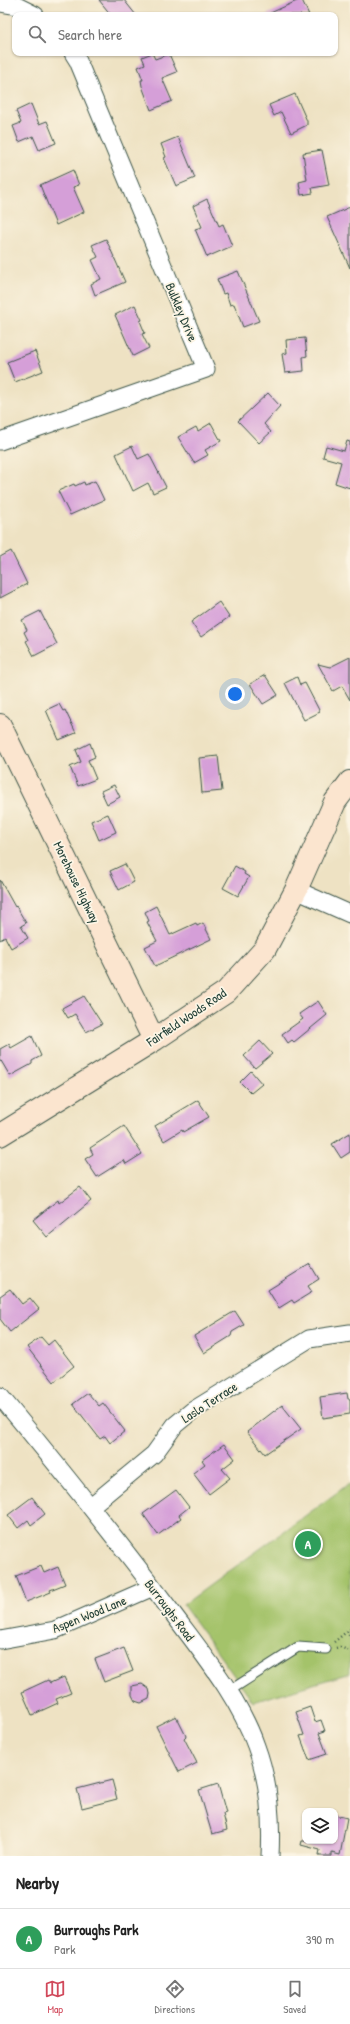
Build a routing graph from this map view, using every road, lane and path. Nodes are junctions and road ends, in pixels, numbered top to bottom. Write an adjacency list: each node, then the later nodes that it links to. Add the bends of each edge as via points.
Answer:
1 (0, 3): 2 (street, via 17,6)
2 (29, 12)
3 (74, 56): 4 (street, Bulkley Drive, via 206,370)
4 (0, 441)
5 (0, 725): 9 (main road, Morehouse Highway)
6 (350, 782): 7 (main road, Fairfield Woods Road, via 335,802)
7 (296, 890): 8 (street); 9 (main road, Fairfield Woods Road, via 265,949 226,992)
8 (350, 914)
9 (154, 1040): 10 (main road, Fairfield Woods Road)
10 (0, 1136)
11 (350, 1333): 13 (street, Laslo Terrace, via 309,1339 192,1411 175,1425 154,1454)
12 (0, 1396): 13 (street, Burroughs Road)
13 (91, 1506): 14 (street, Burroughs Road)
14 (153, 1587): 17 (street, Aspen Wood Lane, via 55,1630); 19 (street, Burroughs Road)
15 (349, 1630): 16 (path); 18 (path)
16 (350, 1637)
17 (0, 1640)
18 (326, 1649): 19 (lane, via 298,1647)
19 (229, 1691): 20 (street, Burroughs Road, via 256,1746 270,1800)
20 (270, 1856)

